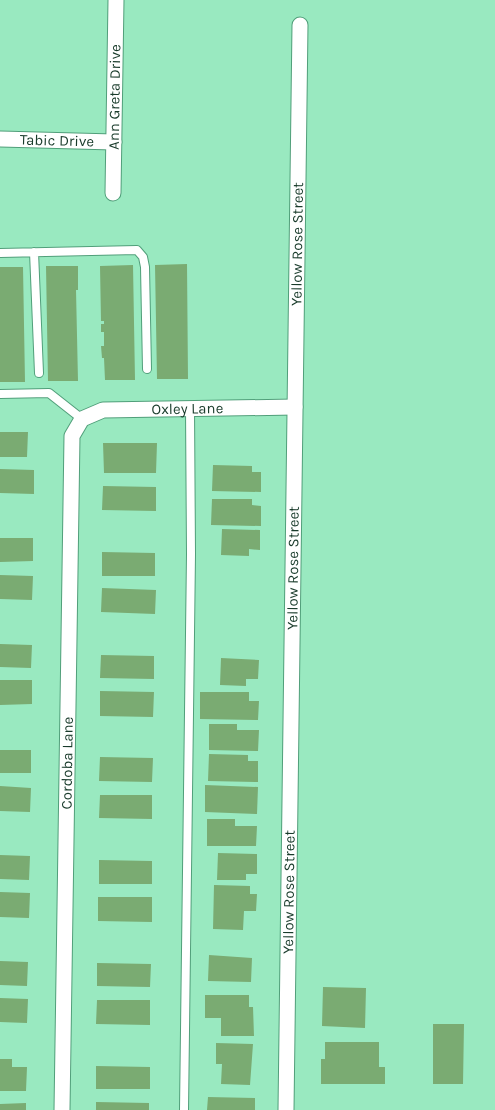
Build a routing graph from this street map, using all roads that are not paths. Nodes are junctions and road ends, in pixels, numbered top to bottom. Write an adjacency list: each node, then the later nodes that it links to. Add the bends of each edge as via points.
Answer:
1 (116, 0): 4 (street, Ann Greta Drive)
2 (300, 25): 11 (street, Yellow Rose Street)
3 (0, 139): 4 (street, Tabic Drive)
4 (114, 142): 5 (street, Ann Greta Drive)
5 (113, 193)
6 (34, 252): 7 (lane); 8 (lane, via 137,250 145,267); 9 (lane)
7 (0, 253)
8 (147, 369)
9 (39, 373)
10 (0, 394): 13 (lane, via 49,393)
11 (295, 407): 12 (street, Oxley Lane); 16 (street, Yellow Rose Street)
12 (190, 408): 13 (street, Oxley Lane, via 103,410); 15 (lane, via 191,554)
13 (82, 419): 14 (street, Cordoba Lane, via 72,436)
14 (62, 1110)
15 (184, 1110)
16 (286, 1110)

